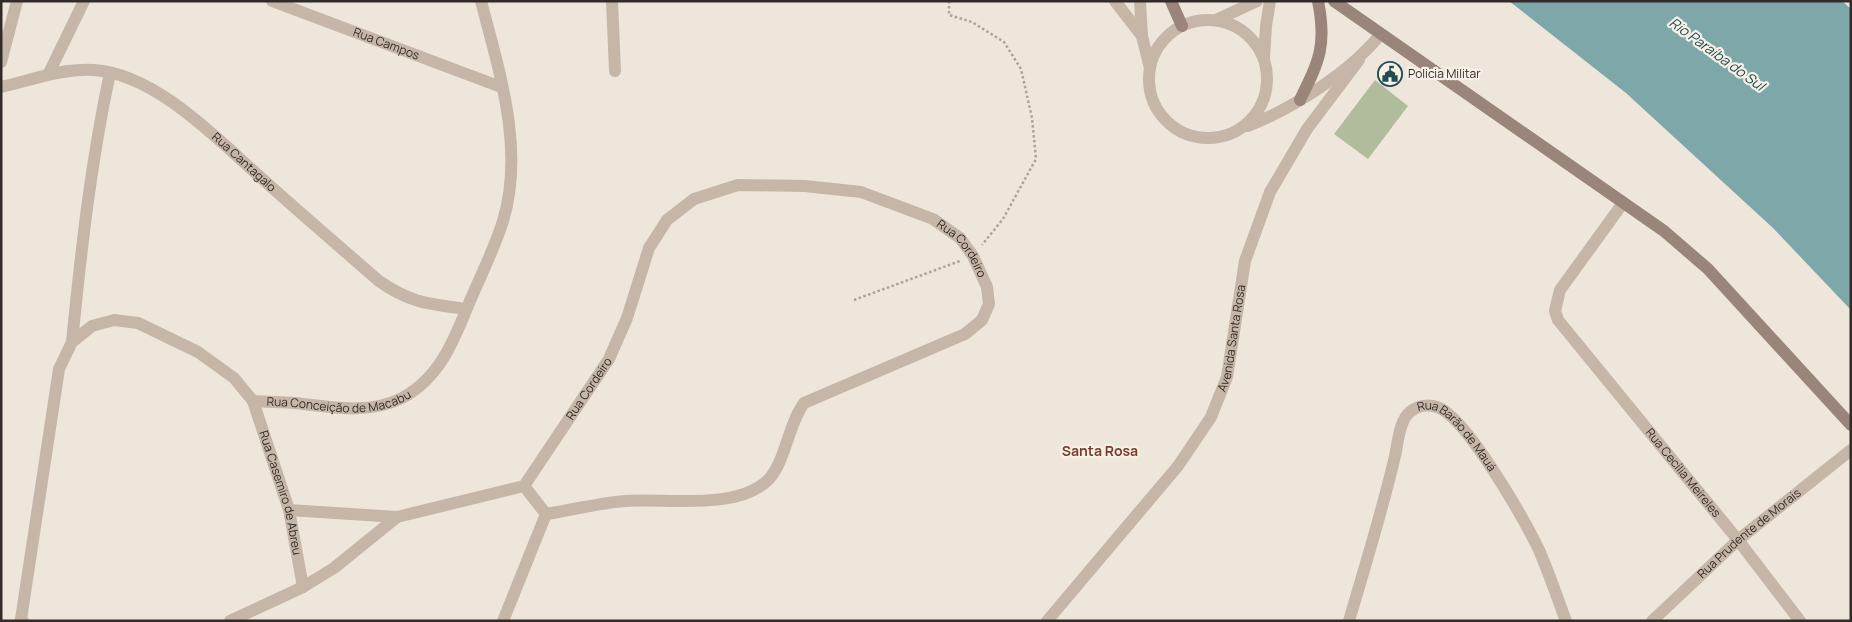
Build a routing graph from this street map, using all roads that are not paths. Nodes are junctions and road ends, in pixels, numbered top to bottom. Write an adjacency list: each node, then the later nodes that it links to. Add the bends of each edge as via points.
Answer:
1 (17, 1): 19 (street)
2 (84, 1): 22 (street)
3 (272, 1): 25 (street, Rua Campos)
4 (612, 1): 21 (street)
5 (1115, 1): 16 (street)
6 (1140, 1): 16 (street)
7 (1171, 1): 14 (main road)
8 (1258, 1): 13 (street)
9 (1270, 1): 18 (street)
10 (1318, 1): 26 (main road, via 1322,45)
11 (1334, 1): 15 (main road)
12 (485, 4): 25 (street, Rua Conceição de Macabu)
13 (1216, 20): 14 (street); 18 (street, via 1246,34)
14 (1182, 26): 20 (street, via 1161,43)
15 (1380, 34): 17 (street, Avenida Santa Rosa); 28 (main road)
16 (1142, 36): 20 (street)
17 (1365, 53): 26 (street); 43 (street, Avenida Santa Rosa, via 1307,129 1270,192 1245,261 1227,377 1211,417 1178,466)
18 (1264, 60): 27 (street, via 1267,79 1264,98 1255,115)
19 (1, 62)
20 (1150, 68): 27 (street, via 1150,88 1156,107 1168,123 1184,134 1204,139 1224,137)
21 (615, 71)
22 (49, 73): 23 (street, Rua Cantagalo, via 93,70); 24 (street, Rua Cantagalo)
23 (110, 73): 29 (street, Rua Cantagalo, via 144,84 190,116 379,282 399,295 423,303); 30 (street, via 98,126)
24 (1, 87)
25 (501, 87): 29 (street, Rua Conceição de Macabu, via 510,128 512,174 503,220)
26 (1300, 100): 27 (street, via 1276,115)
27 (1241, 128)
28 (1623, 203): 32 (main road, via 1664,231 1708,269); 38 (street, Rua Cecília Meireles, via 1560,290 1555,311 1563,329)
29 (466, 309): 31 (street, Rua Conceição de Macabu, via 450,350 426,382 402,398 370,408 334,410 294,403)
30 (72, 342): 31 (street, Rua Conceição de Macabu, via 92,326 114,320 138,323 198,352 234,378); 40 (street, Rua Conceição de Macabu, via 60,369)
31 (253, 401): 35 (street, Rua Casemiro de Abreu)
32 (1851, 425)
33 (1851, 450): 38 (street, Rua Prudente de Morais)
34 (524, 486): 36 (street); 36 (street, Rua Cordeiro, via 608,359 627,318 649,248 667,220 694,199 738,185 805,186 861,192 933,219 960,238 973,256 987,287 989,304 982,320 965,334 804,403 794,416 780,460 770,478 754,491 735,498 622,501); 37 (street)
35 (289, 510): 37 (street); 39 (street, Rua Casemiro de Abreu)
36 (546, 514): 42 (street)
37 (397, 517): 39 (street, via 334,568)
38 (1738, 540): 46 (street, Rua Prudente de Morais); 47 (street, Rua Cecília Meireles)
39 (303, 587): 41 (street)
40 (19, 620)
41 (230, 621)
42 (503, 621)
43 (1047, 621)
44 (1349, 621): 45 (street, Rua Barão de Mauá, via 1402,425 1410,411 1424,405 1438,407 1455,419 1514,502 1539,551)
45 (1566, 621)
46 (1652, 621)
47 (1800, 621)

